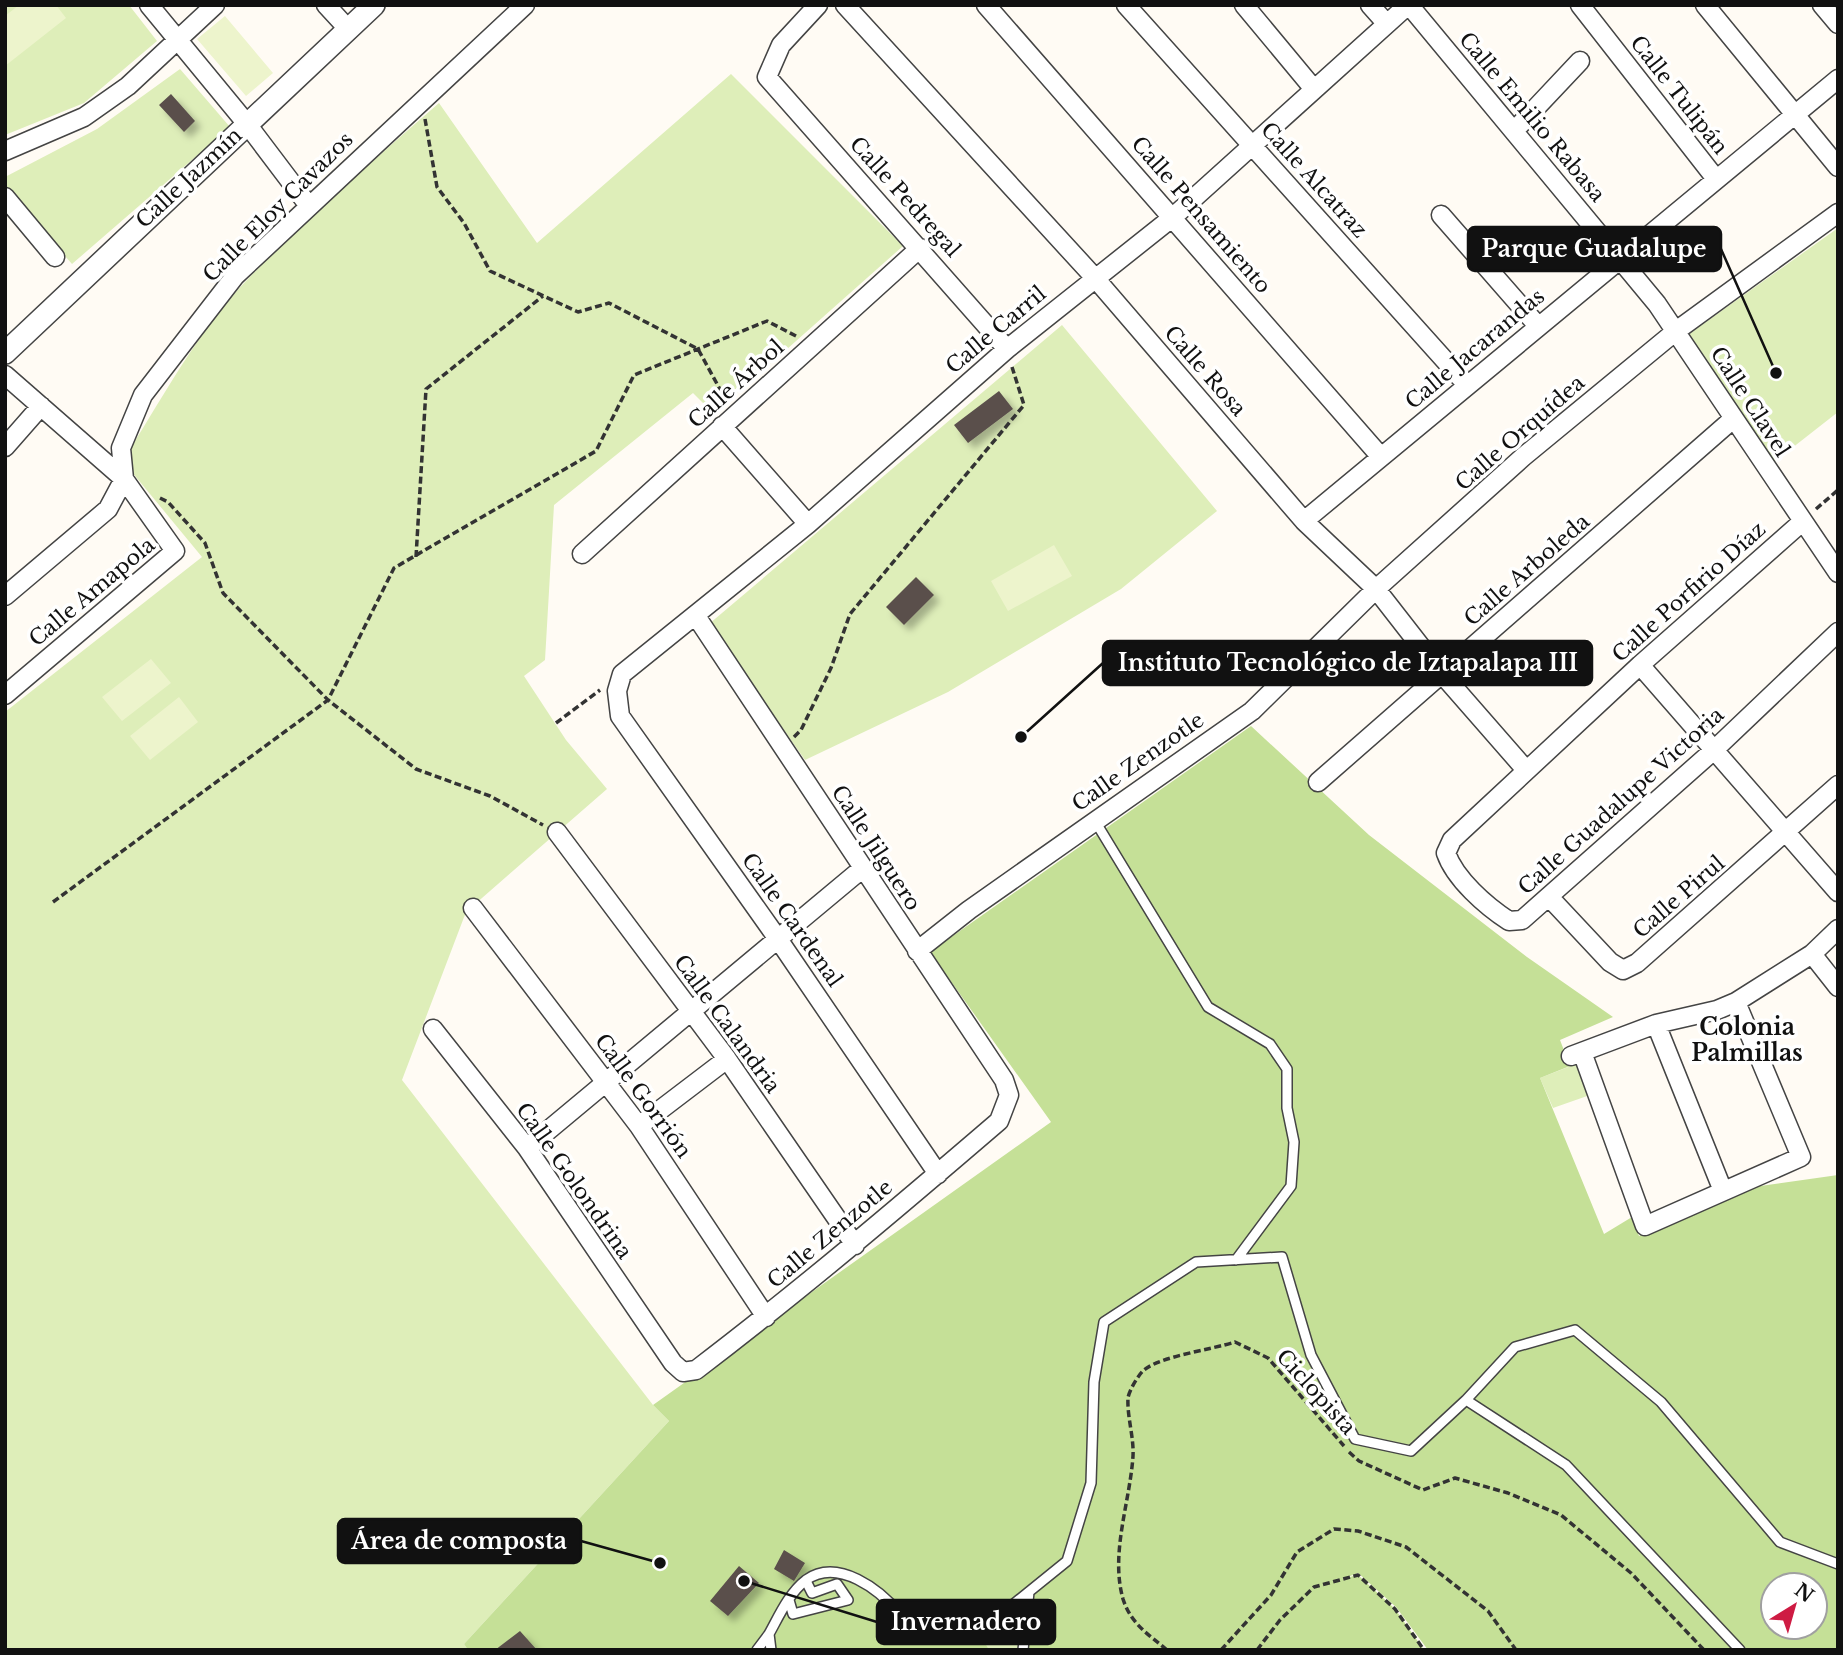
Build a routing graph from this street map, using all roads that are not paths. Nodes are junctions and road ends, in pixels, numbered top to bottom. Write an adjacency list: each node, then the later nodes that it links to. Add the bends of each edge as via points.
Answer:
1 (149, 5): 19 (street)
2 (215, 5): 19 (street)
3 (326, 5): 18 (street)
4 (374, 5): 18 (street, Calle Jazmín)
5 (525, 5): 31 (street, Calle Eloy Cavazos)
6 (818, 5): 35 (street, Calle Pedregal, via 781,45 767,77)
7 (845, 5): 38 (street, Calle Rosa)
8 (986, 5): 34 (street, Calle Pensamiento)
9 (1126, 5): 26 (street, Calle Alcatraz)
10 (1244, 5): 22 (street)
11 (1370, 5): 16 (street)
12 (1409, 5): 16 (street, Calle Carril); 25 (street, Calle Emilio Rabasa)
13 (1580, 5): 29 (street, Calle Tulipán)
14 (1705, 5): 23 (street)
15 (1822, 5): 17 (street)
16 (1386, 23): 22 (street, Calle Carril)
17 (1838, 24)
18 (349, 30): 24 (street, Calle Jazmín)
19 (178, 40): 24 (street); 27 (street, via 128,86 84,117)
20 (1580, 61): 25 (street)
21 (1838, 79): 23 (street, Calle Jacarandas)
22 (1313, 88): 26 (street, Calle Carril)
23 (1796, 113): 28 (street); 29 (street, Calle Jacarandas)
24 (247, 124): 31 (street); 42 (street, Calle Jazmín)
25 (1515, 130): 37 (street, Calle Emilio Rabasa)
26 (1252, 145): 34 (street, Calle Carril); 44 (street, Calle Alcatraz)
27 (5, 151)
28 (1838, 167)
29 (1716, 179): 37 (street, Calle Jacarandas)
30 (5, 197): 36 (street)
31 (309, 206): 50 (street, Calle Eloy Cavazos, via 235,276 143,395 121,449)
32 (1838, 213): 40 (street, Calle Orquídea)
33 (1441, 215): 39 (street)
34 (1173, 217): 38 (street, Calle Carril); 49 (street, Calle Pensamiento)
35 (920, 248): 41 (street, Calle Pedregal); 47 (street, Calle Árbol)
36 (55, 257)
37 (1620, 258): 39 (street, Calle Jacarandas); 40 (street, Calle Clavel)
38 (1094, 278): 41 (street, Calle Carril); 51 (street, Calle Rosa)
39 (1538, 327): 44 (street, Calle Jacarandas)
40 (1676, 331): 46 (street, Calle Clavel); 56 (street, Calle Orquídea, via 1523,457)
41 (1007, 349): 53 (street, Calle Carril)
42 (5, 353)
43 (5, 375): 45 (street)
44 (1467, 385): 49 (street, Calle Jacarandas)
45 (41, 406): 48 (street); 50 (street)
46 (1733, 419): 52 (street, Calle Clavel); 61 (street, Calle Arboleda)
47 (722, 426): 53 (street); 54 (street, Calle Árbol)
48 (5, 447)
49 (1381, 457): 51 (street, Calle Jacarandas)
50 (124, 479): 57 (street, via 108,509); 63 (street, Calle Amapola, via 175,551)
51 (1304, 521): 56 (street, Calle Rosa)
52 (1802, 522): 55 (street, Calle Clavel); 60 (street, Calle Porfirio Díaz)
53 (808, 524): 58 (street, Calle Carril)
54 (582, 554)
55 (1838, 573)
56 (1376, 589): 61 (street, Calle Rosa); 64 (street, Calle Orquídea)
57 (5, 596)
58 (696, 616): 62 (street, Calle Carril); 73 (street, Calle Jilguero)
59 (1838, 632): 65 (street, Calle Guadalupe Victoria)
60 (1640, 665): 65 (street); 66 (street, Calle Porfirio Díaz)
61 (1443, 675): 66 (street, Calle Rosa); 67 (street, Calle Arboleda)
62 (619, 682): 78 (street, Calle Cardenal, via 620,716)
63 (5, 695)
64 (1252, 711): 69 (street, Calle Zenzotle)
65 (1714, 750): 71 (street); 75 (street, Calle Guadalupe Victoria)
66 (1527, 770): 72 (street, Calle Porfirio Díaz)
67 (1318, 782)
68 (1838, 785): 71 (street, Calle Pirul)
69 (1095, 820): 79 (street, Calle Zenzotle); 94 (lane, via 1208,1007 1270,1044 1287,1069 1287,1108 1294,1142 1292,1186)
70 (557, 832): 83 (street, Calle Calandria)
71 (1787, 834): 74 (street); 75 (street, Calle Pirul, via 1637,963 1623,970)
72 (1452, 840): 75 (street, Calle Guadalupe Victoria, via 1446,853 1451,868 1508,921 1522,920)
73 (863, 868): 78 (street); 79 (street, Calle Jilguero)
74 (1838, 892)
75 (1550, 898)
76 (473, 908): 87 (street, Calle Gorrión)
77 (1838, 929): 80 (street)
78 (778, 939): 83 (street); 91 (street, Calle Cardenal)
79 (916, 951): 88 (street, Calle Jilguero, via 1004,1080 1009,1096)
80 (1812, 954): 81 (street); 82 (street)
81 (1838, 987)
82 (1736, 1002): 84 (street); 92 (street, via 1801,1157)
83 (691, 1012): 86 (street, Calle Calandria); 87 (street)
84 (1656, 1024): 92 (street); 92 (street, via 1577,1054 1645,1226)
85 (433, 1029): 90 (street, Calle Golondrina)
86 (727, 1059): 89 (street); 93 (street, Calle Calandria)
87 (606, 1080): 89 (street, Calle Gorrión); 90 (street)
88 (1006, 1109): 91 (street, Calle Zenzotle, via 999,1121)
89 (639, 1126): 95 (street, Calle Gorrión)
90 (527, 1149): 96 (street, Calle Golondrina)
91 (938, 1174): 93 (street, Calle Zenzotle)
92 (1723, 1191)
93 (855, 1245): 95 (street, Calle Zenzotle)
94 (1236, 1260): 97 (lane, via 1282,1257 1311,1355 1355,1438 1411,1451); 100 (lane, via 1196,1262 1104,1322 1094,1382 1091,1483 1067,1561)
95 (766, 1317): 96 (street, Calle Zenzotle, via 696,1370 683,1372)
96 (673, 1363)
97 (1466, 1400): 98 (lane, via 1515,1347 1575,1330 1661,1402 1780,1542); 106 (lane, via 1566,1465)
98 (1838, 1564)
99 (806, 1581): 100 (lane, via 823,1572 865,1582 900,1614 989,1625); 101 (lane); 101 (lane, via 812,1593 837,1584 848,1600 793,1614)
100 (1029, 1592): 105 (lane)
101 (789, 1600): 102 (lane)
102 (768, 1634): 103 (lane); 104 (lane)
103 (757, 1650)
104 (771, 1650)
105 (1023, 1650)
106 (1740, 1650)

